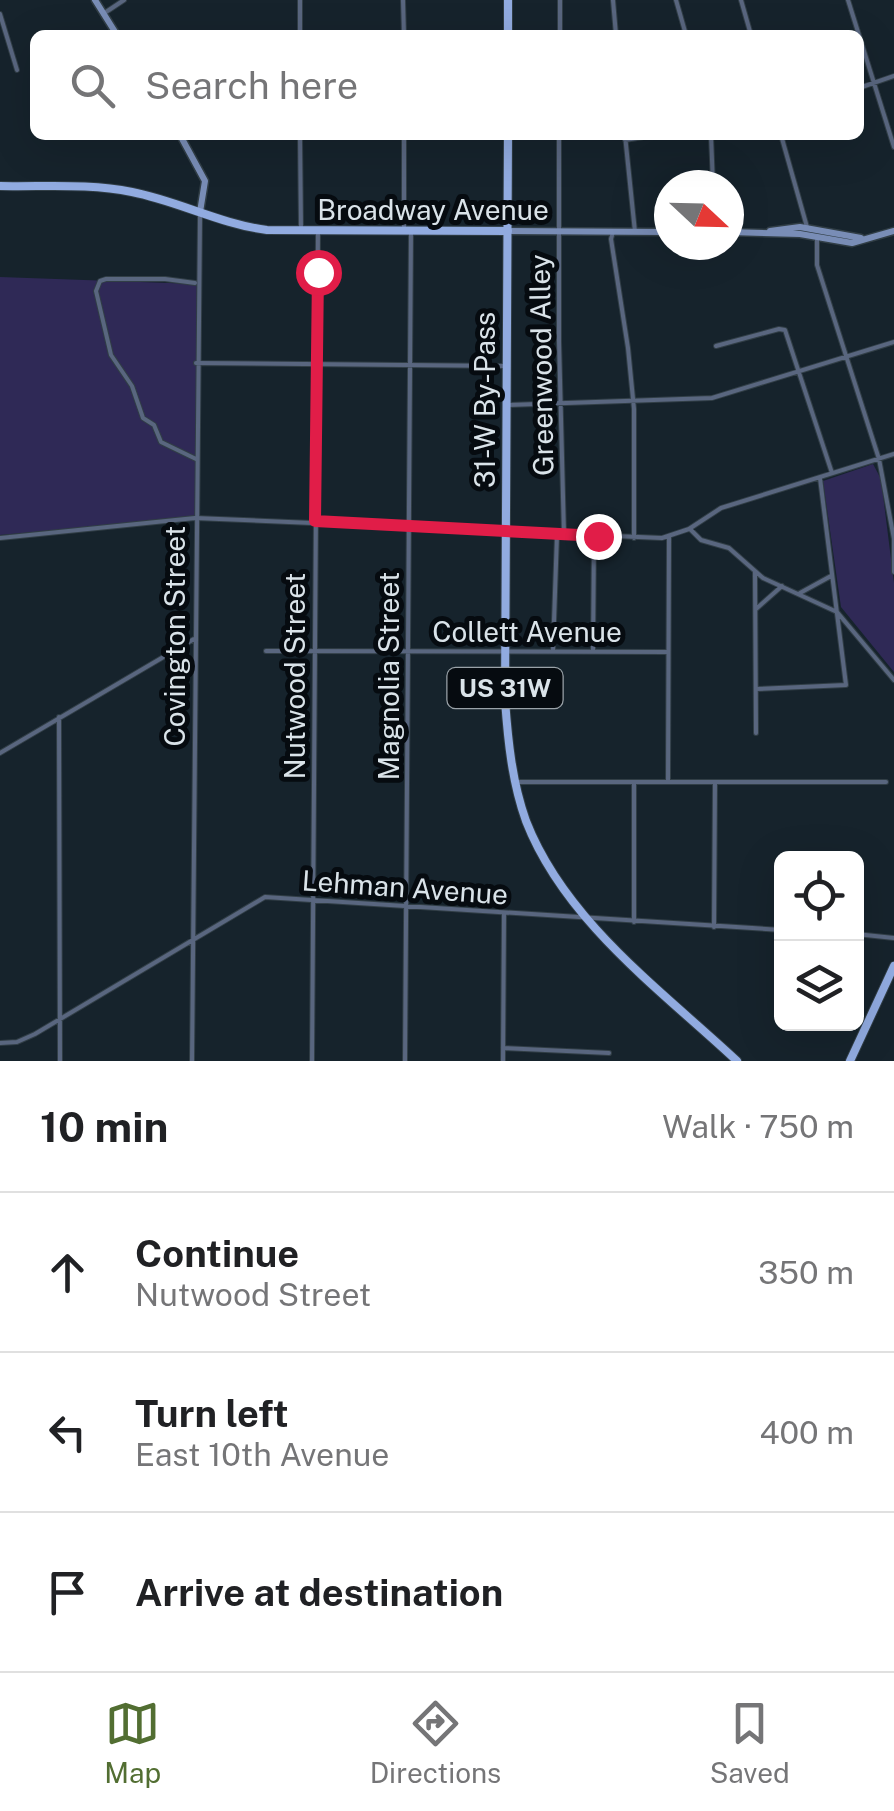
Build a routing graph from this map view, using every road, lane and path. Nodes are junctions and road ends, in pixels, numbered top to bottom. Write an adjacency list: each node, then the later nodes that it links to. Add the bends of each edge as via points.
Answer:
1 (94, 0): 12 (street)
2 (124, 0): 12 (street)
3 (300, 0): 14 (street)
4 (404, 0): 15 (street)
5 (508, 0): 16 (main road)
6 (560, 0): 17 (street)
7 (613, 0): 18 (street)
8 (676, 0): 19 (street)
9 (741, 0): 20 (street)
10 (848, 0): 21 (street)
11 (0, 14): 23 (street)
12 (104, 14): 13 (street)
13 (114, 30)
14 (300, 30)
15 (404, 30)
16 (508, 30)
17 (560, 30)
18 (616, 30)
19 (685, 30)
20 (750, 30)
21 (857, 30)
22 (864, 51): 25 (street)
23 (17, 70)
24 (894, 76): 25 (street)
25 (874, 83): 26 (street); 35 (street)
26 (864, 86)
27 (183, 140): 38 (street, via 205,181)
28 (300, 140): 40 (street)
29 (404, 140): 42 (street, Magnolia Street)
30 (508, 140): 39 (main road, 31-W By-Pass / US 31W)
31 (559, 140): 44 (street, Greenwood Alley)
32 (625, 140): 46 (street)
33 (711, 140): 36 (street)
34 (783, 140): 50 (street)
35 (894, 146)
36 (712, 170)
37 (0, 186): 38 (main road, Broadway Avenue, via 109,188)
38 (200, 212): 40 (main road, Broadway Avenue, via 251,227); 51 (street, Covington Street)
39 (508, 230): 42 (main road, Broadway Avenue); 44 (street, Broadway Avenue); 58 (main road, 31-W By-Pass / US 31W)
40 (301, 231): 41 (main road, Broadway Avenue)
41 (318, 231): 42 (main road, Broadway Avenue); 56 (street, Nutwood Street)
42 (407, 231): 57 (street, Magnolia Street)
43 (894, 231): 50 (street, via 868,238)
44 (560, 232): 45 (street, Broadway Avenue); 61 (street, Greenwood Alley)
45 (612, 232): 46 (street, Broadway Avenue); 60 (street)
46 (635, 232): 47 (street, Broadway Avenue)
47 (654, 232)
48 (744, 232): 49 (street)
49 (767, 232): 50 (street); 50 (street)
50 (813, 232): 54 (street)
51 (197, 284): 55 (street, Covington Street); 64 (street, via 106,279 96,291 111,355 132,386 142,418 162,442)
52 (894, 342): 54 (street)
53 (716, 346): 59 (street, via 782,328)
54 (846, 356): 59 (street); 65 (street)
55 (196, 363): 56 (street); 64 (street, Covington Street)
56 (316, 364): 57 (street); 69 (street, Nutwood Street)
57 (410, 365): 58 (street); 70 (street, Magnolia Street)
58 (507, 366): 62 (main road, 31-W By-Pass / US 31W)
59 (799, 371): 60 (street, via 712,398); 66 (street)
60 (632, 402): 61 (street); 77 (street)
61 (561, 404): 62 (street); 73 (street, Greenwood Alley)
62 (506, 405): 72 (main road, 31-W By-Pass / US 31W)
63 (894, 454): 65 (street)
64 (196, 459): 68 (street, Covington Street)
65 (879, 459): 66 (street); 78 (street)
66 (832, 473): 67 (street)
67 (820, 478): 71 (street, via 721,508); 81 (street)
68 (195, 518): 69 (street); 76 (street); 86 (street, Covington Street)
69 (315, 521): 70 (street); 88 (street, Nutwood Street)
70 (409, 526): 72 (street); 89 (street, Magnolia Street)
71 (689, 529): 75 (street); 79 (street, via 729,548)
72 (506, 532): 73 (street); 90 (main road, 31-W By-Pass / US 31W)
73 (560, 535): 74 (street); 91 (street, Greenwood Alley)
74 (594, 536): 77 (street); 93 (street)
75 (669, 537): 77 (street); 92 (street)
76 (0, 538)
77 (634, 538)
78 (894, 544): 80 (street)
79 (754, 572): 82 (street); 84 (street)
80 (894, 572)
81 (832, 576): 83 (street); 85 (street)
82 (782, 586): 83 (street); 84 (street)
83 (800, 593): 85 (street)
84 (756, 609): 95 (street)
85 (837, 612): 94 (street); 95 (street, via 846,684)
86 (195, 638): 96 (street); 113 (street, Covington Street)
87 (266, 650): 88 (street, Collett Avenue)
88 (313, 650): 89 (street, Collett Avenue); 104 (street, Nutwood Street)
89 (409, 650): 90 (street, Collett Avenue); 105 (street, Magnolia Street)
90 (506, 651): 91 (street, Collett Avenue); 99 (main road, 31-W By-Pass / US 31W)
91 (553, 652): 93 (street, Collett Avenue)
92 (668, 652): 93 (street, Collett Avenue); 101 (street)
93 (593, 653)
94 (894, 680)
95 (756, 688): 97 (street)
96 (59, 716): 98 (street); 115 (street)
97 (756, 733)
98 (0, 752)
99 (514, 782): 100 (street); 107 (main road, 31-W By-Pass / US 31W, via 542,855)
100 (634, 782): 101 (street); 108 (street)
101 (668, 782): 102 (street)
102 (714, 782): 103 (street); 109 (street)
103 (886, 782)
104 (314, 900): 105 (street, Lehman Avenue); 113 (street, Lehman Avenue, via 266,898); 121 (street, Nutwood Street)
105 (407, 906): 106 (street, Lehman Avenue); 122 (street, Magnolia Street)
106 (504, 914): 107 (street, Lehman Avenue); 117 (street)
107 (587, 918): 108 (street, Lehman Avenue); 124 (main road, 31-W By-Pass / US 31W)
108 (634, 922): 109 (street, Lehman Avenue)
109 (714, 927): 110 (street, Lehman Avenue)
110 (774, 930)
111 (864, 935): 112 (street)
112 (894, 938)
113 (193, 942): 115 (street, Lehman Avenue); 120 (street, Covington Street)
114 (894, 966): 125 (main road)
115 (60, 1020): 116 (street, Lehman Avenue); 119 (street)
116 (2, 1044)
117 (503, 1048): 118 (street); 123 (street)
118 (609, 1053)
119 (60, 1061)
120 (192, 1061)
121 (312, 1061)
122 (405, 1061)
123 (503, 1061)
124 (738, 1061)
125 (850, 1061)

